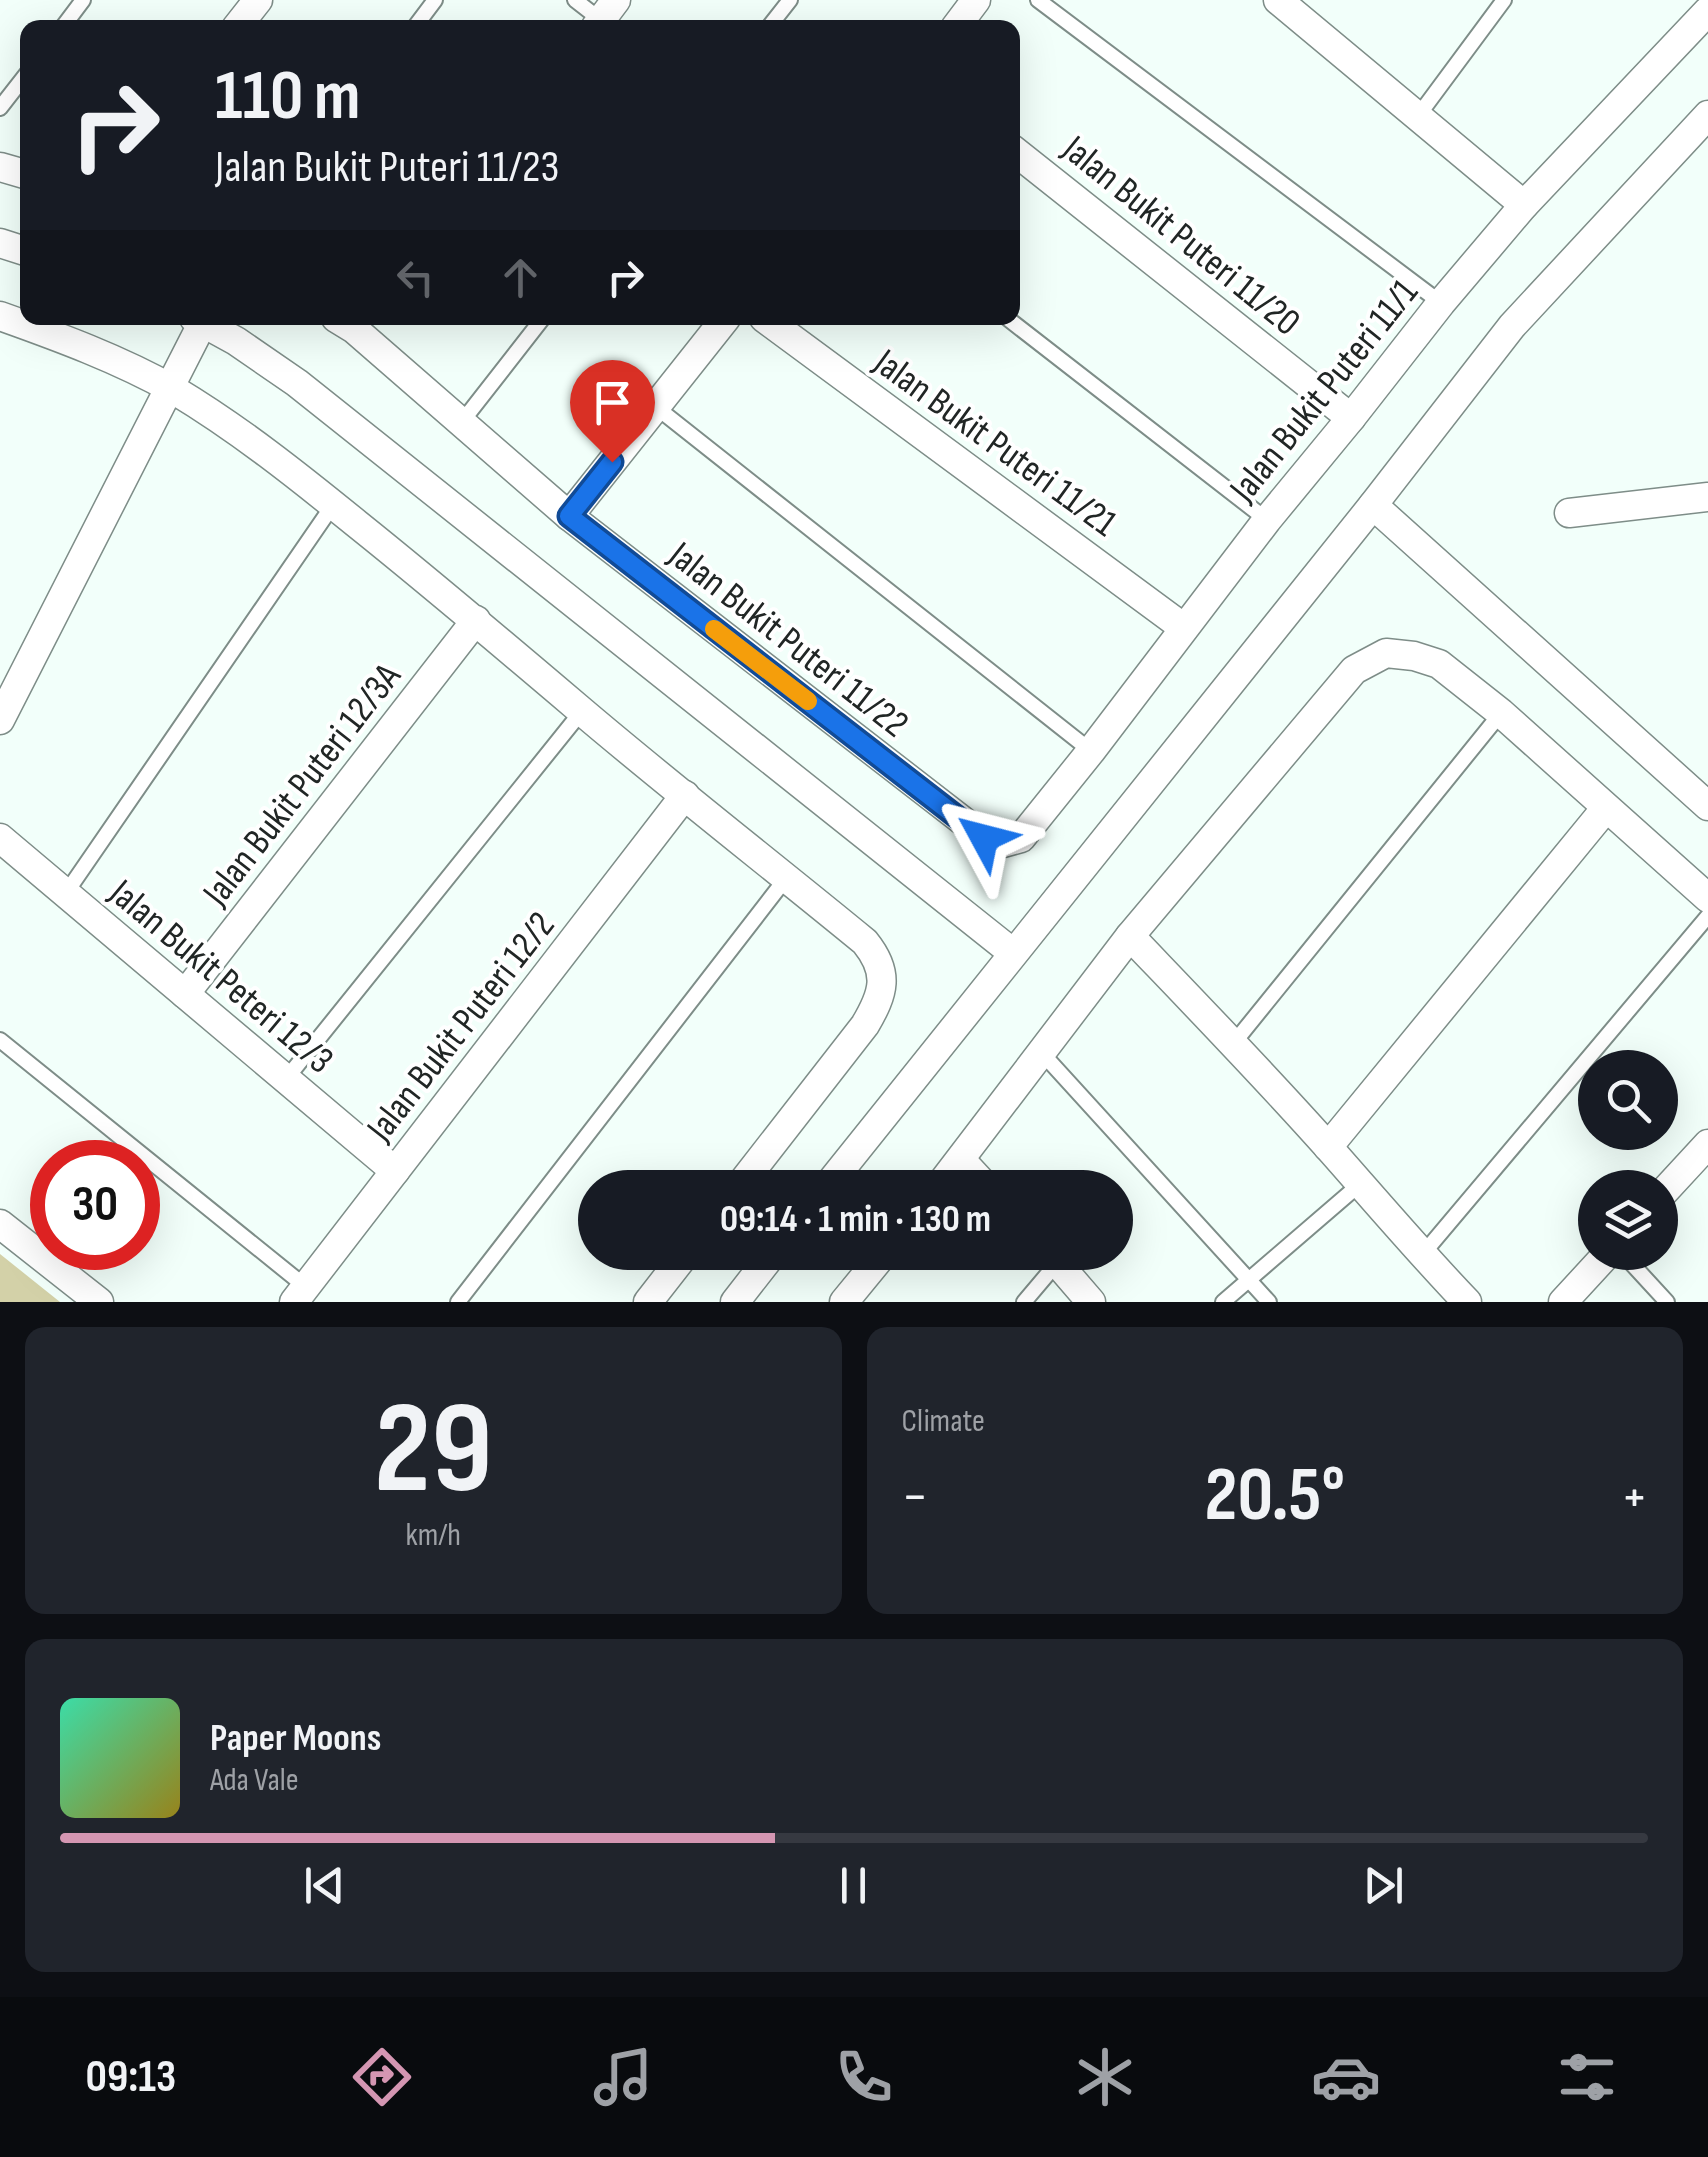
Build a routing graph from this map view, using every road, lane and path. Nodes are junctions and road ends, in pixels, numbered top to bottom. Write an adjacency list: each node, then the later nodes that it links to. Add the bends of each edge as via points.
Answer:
1 (258, 0): 10 (street)
2 (575, 0): 9 (lane)
3 (790, 0): 11 (lane)
4 (1038, 0): 18 (lane)
5 (1278, 0): 8 (street)
6 (1504, 0): 15 (lane)
7 (1708, 10): 17 (street, Jalan Bukit Puteri 11/1)
8 (1313, 11): 15 (street)
9 (606, 19)
10 (242, 20)
11 (774, 20)
12 (20, 82): 13 (lane)
13 (0, 108)
14 (1708, 115): 33 (street, via 1512,326)
15 (1418, 116): 17 (street)
16 (1020, 154): 29 (street, Jalan Bukit Puteri 11/20)
17 (1524, 204): 18 (street, Jalan Bukit Puteri 11/1)
18 (1441, 304): 29 (street, Jalan Bukit Puteri 11/1)
19 (25, 325): 27 (street)
20 (196, 325): 27 (street)
21 (208, 325): 53 (street, via 298,383)
22 (355, 325): 30 (street, Jalan Bukit Puteri 11/22)
23 (538, 325): 30 (lane)
24 (720, 325): 28 (street)
25 (773, 325): 38 (street, Jalan Bukit Puteri 11/21)
26 (1016, 325): 36 (lane)
27 (170, 388): 32 (street); 41 (street)
28 (656, 406): 35 (street); 42 (lane)
29 (1351, 418): 36 (street, Jalan Bukit Puteri 11/1)
30 (462, 423): 35 (street, Jalan Bukit Puteri 11/22)
31 (1708, 497): 34 (street)
32 (334, 505): 37 (street); 49 (lane)
33 (1373, 505): 44 (street); 53 (street)
34 (1569, 513)
35 (569, 516): 47 (street, Jalan Bukit Puteri 11/22, via 984,838 1003,844)
36 (1266, 520): 38 (street, Jalan Bukit Puteri 11/1)
37 (476, 620): 39 (street); 54 (street, Jalan Bukit Puteri 12/3A)
38 (1184, 628): 42 (street, Jalan Bukit Puteri 11/1)
39 (582, 712): 43 (street); 58 (lane)
40 (1501, 713): 45 (street); 52 (street, via 1438,664 1414,656 1386,654 1354,670); 56 (lane)
41 (0, 720)
42 (1091, 751): 47 (street, Jalan Bukit Puteri 11/1)
43 (684, 795): 48 (street); 66 (street, Jalan Bukit Puteri 12/2)
44 (1708, 806)
45 (1606, 808): 50 (street); 60 (street)
46 (0, 838): 49 (street, Jalan Bukit Peteri 12/3)
47 (1021, 838)
48 (787, 877): 62 (street, via 866,942 882,970 882,985 865,1025); 81 (lane)
49 (66, 894): 54 (street, Jalan Bukit Peteri 12/3)
50 (1708, 898)
51 (1708, 916): 70 (lane)
52 (1130, 936): 56 (street); 57 (street)
53 (1013, 953): 63 (street)
54 (185, 994): 58 (street, Jalan Bukit Peteri 12/3)
55 (0, 1040): 79 (lane)
56 (1233, 1044): 60 (street)
57 (1042, 1053): 61 (street); 78 (lane)
58 (286, 1079): 66 (street, Jalan Bukit Peteri 12/3)
59 (1708, 1144): 67 (street)
60 (1328, 1147): 68 (street)
61 (961, 1160): 64 (street); 65 (street)
62 (752, 1170)
63 (840, 1170)
64 (953, 1170)
65 (970, 1170)
66 (395, 1171): 79 (street, Jalan Bukit Puteri 12/2)
67 (1678, 1176)
68 (1360, 1184): 70 (street); 78 (lane)
69 (0, 1224): 80 (street)
70 (1422, 1255): 89 (street)
71 (673, 1270): 82 (street)
72 (760, 1270): 83 (street)
73 (870, 1270): 84 (street)
74 (1044, 1270): 85 (lane)
75 (1063, 1270): 86 (street)
76 (1592, 1270): 90 (street)
77 (1638, 1270): 91 (lane)
78 (1248, 1279): 87 (lane); 88 (lane)
79 (300, 1295)
80 (99, 1302)
81 (458, 1302)
82 (648, 1302)
83 (735, 1302)
84 (844, 1302)
85 (1024, 1302)
86 (1091, 1302)
87 (1223, 1302)
88 (1269, 1302)
89 (1467, 1302)
90 (1563, 1302)
91 (1667, 1302)

